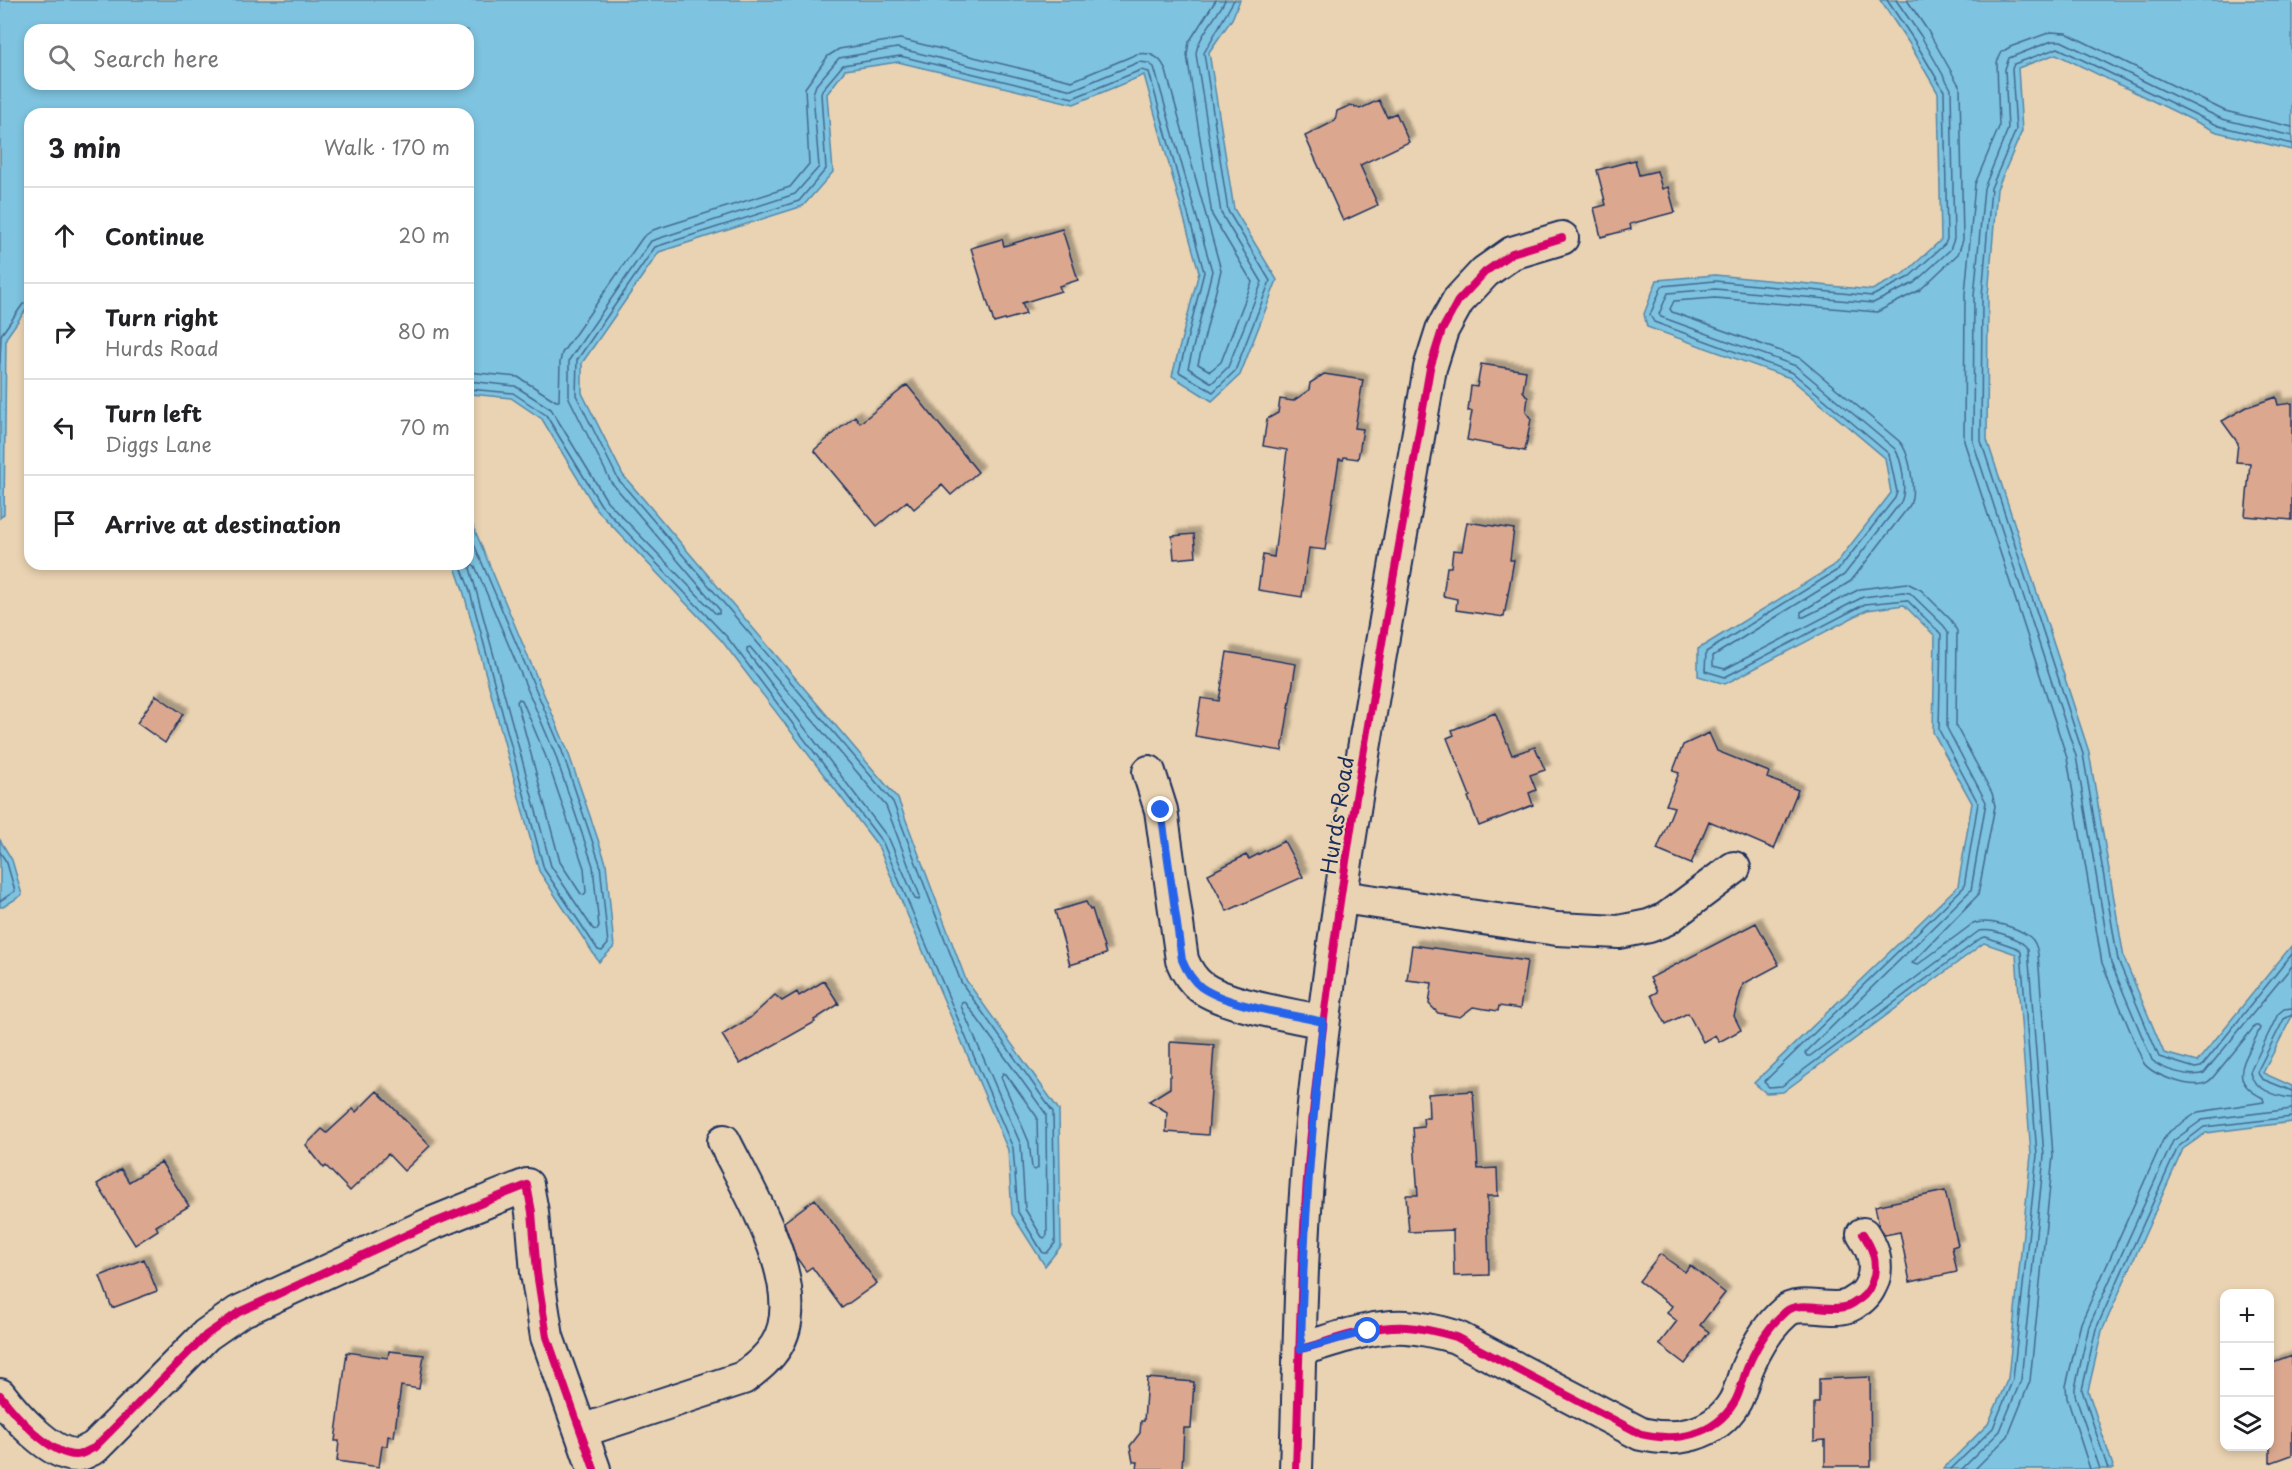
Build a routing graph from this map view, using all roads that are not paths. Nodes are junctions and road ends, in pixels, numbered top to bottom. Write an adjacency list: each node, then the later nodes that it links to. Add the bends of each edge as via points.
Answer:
1 (1562, 238): 4 (street, Hurds Road, via 1512,253 1485,272 1458,301 1442,330 1430,368)
2 (1149, 772): 5 (street, via 1161,810 1180,949 1187,971 1199,986 1215,996)
3 (1734, 868): 4 (street, via 1666,920 1619,932 1557,929)
4 (1342, 897): 5 (street, Hurds Road)
5 (1323, 1022): 8 (street, Hurds Road, via 1310,1138)
6 (724, 1141): 10 (street, via 780,1262 786,1294 784,1327 777,1345 763,1364 743,1378)
7 (1863, 1234): 8 (street, via 1873,1248 1876,1265 1873,1282 1863,1296 1848,1306 1798,1306 1787,1310 1767,1332 1748,1364 1734,1403 1715,1423 1682,1438 1641,1434 1456,1337 1433,1330 1403,1326 1368,1331)
8 (1301, 1349): 12 (street, Hurds Road)
9 (0, 1395): 10 (street, via 38,1436 61,1452 78,1455 94,1448 206,1335 239,1311 428,1225 527,1185 547,1337)
10 (580, 1431): 11 (street)
11 (594, 1469)
12 (1296, 1469)

